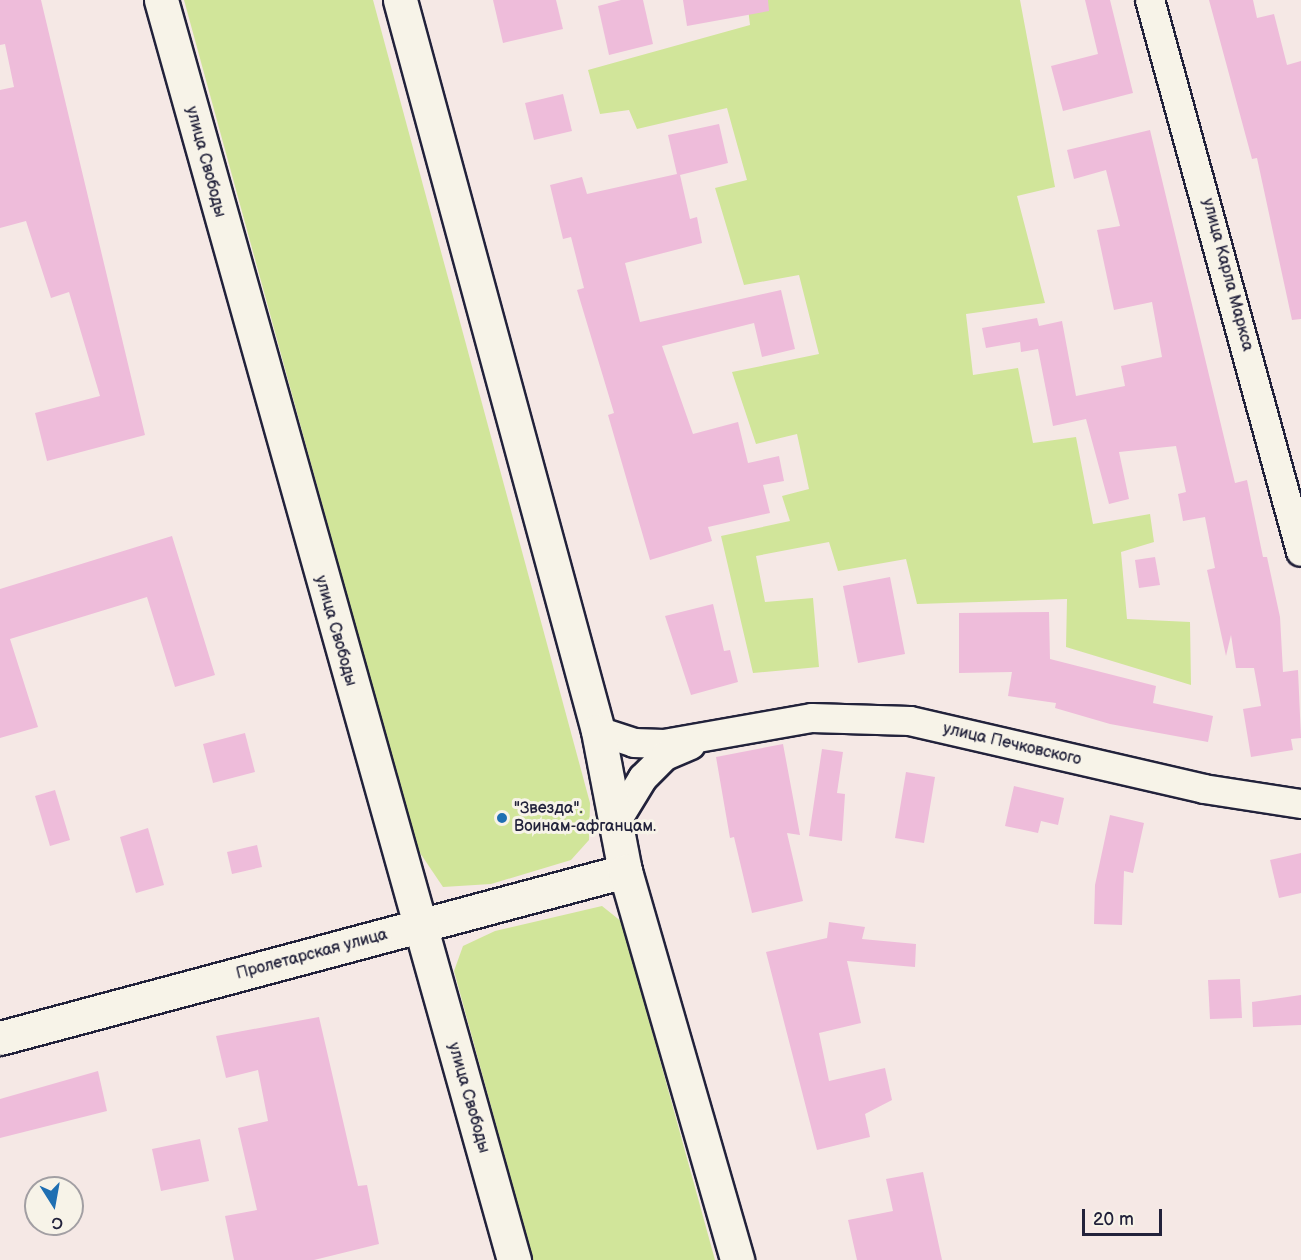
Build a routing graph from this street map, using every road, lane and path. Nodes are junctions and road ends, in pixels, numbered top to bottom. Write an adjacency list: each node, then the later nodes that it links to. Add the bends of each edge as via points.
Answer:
1 (160, 0): 10 (main road, улица Свободы)
2 (400, 0): 5 (main road)
3 (1150, 0): 4 (street, улица Карла Маркса)
4 (1301, 552)
5 (598, 731): 6 (street, via 634,743 664,744); 8 (main road)
6 (720, 731): 7 (street, улица Печковского, via 812,717 910,722 1204,789); 8 (street, via 665,756 643,778)
7 (1301, 804)
8 (615, 824): 9 (main road)
9 (625, 871): 10 (main road, Пролетарская улица); 13 (main road)
10 (419, 925): 11 (main road, Пролетарская улица); 12 (main road, улица Свободы)
11 (0, 1038)
12 (514, 1260)
13 (737, 1260)

